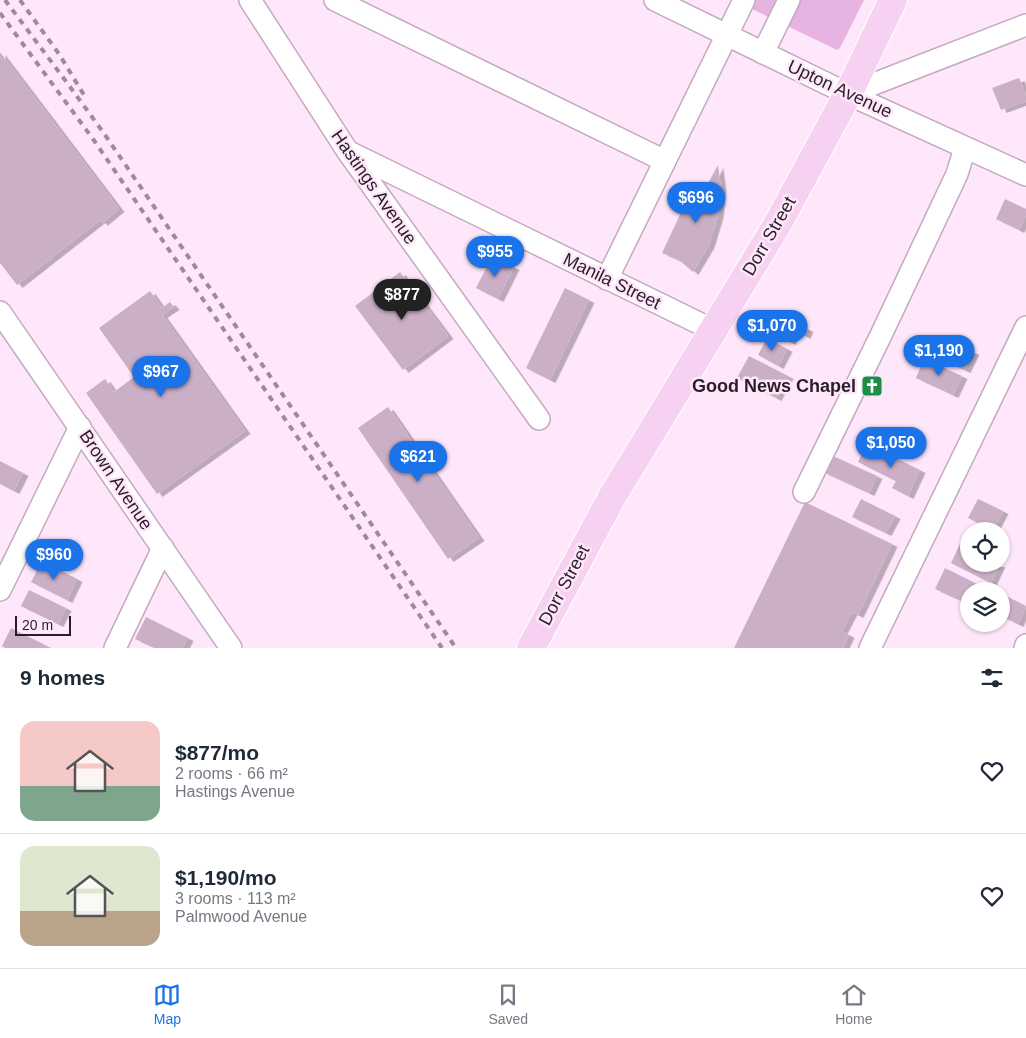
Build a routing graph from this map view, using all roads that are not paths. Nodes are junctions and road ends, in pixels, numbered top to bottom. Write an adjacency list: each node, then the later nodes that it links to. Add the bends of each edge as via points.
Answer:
1 (250, 0): 12 (street, Hastings Avenue)
2 (335, 0): 13 (street)
3 (655, 0): 8 (street, Upton Avenue)
4 (744, 0): 8 (street)
5 (789, 0): 9 (street)
6 (893, 0): 10 (main road, Dorr Street)
7 (1026, 25): 10 (street)
8 (726, 35): 9 (street, Upton Avenue); 13 (street)
9 (763, 53): 10 (street, Upton Avenue)
10 (848, 94): 11 (street, Upton Avenue); 18 (main road, Dorr Street, via 777,225)
11 (965, 148): 14 (street, Upton Avenue); 21 (street, via 881,336)
12 (348, 152): 15 (street, Manila Street); 19 (street, Hastings Avenue)
13 (665, 161): 15 (street)
14 (1026, 175)
15 (607, 278): 18 (street, Manila Street)
16 (0, 313): 20 (street, Brown Avenue)
17 (1026, 327): 27 (street)
18 (713, 330): 26 (main road, Dorr Street, via 612,497)
19 (539, 419)
20 (80, 427): 22 (street, Brown Avenue); 23 (street)
21 (804, 492)
22 (163, 548): 24 (street); 25 (street, Brown Avenue)
23 (0, 590)
24 (115, 648)
25 (231, 648)
26 (531, 648)
27 (870, 648)

